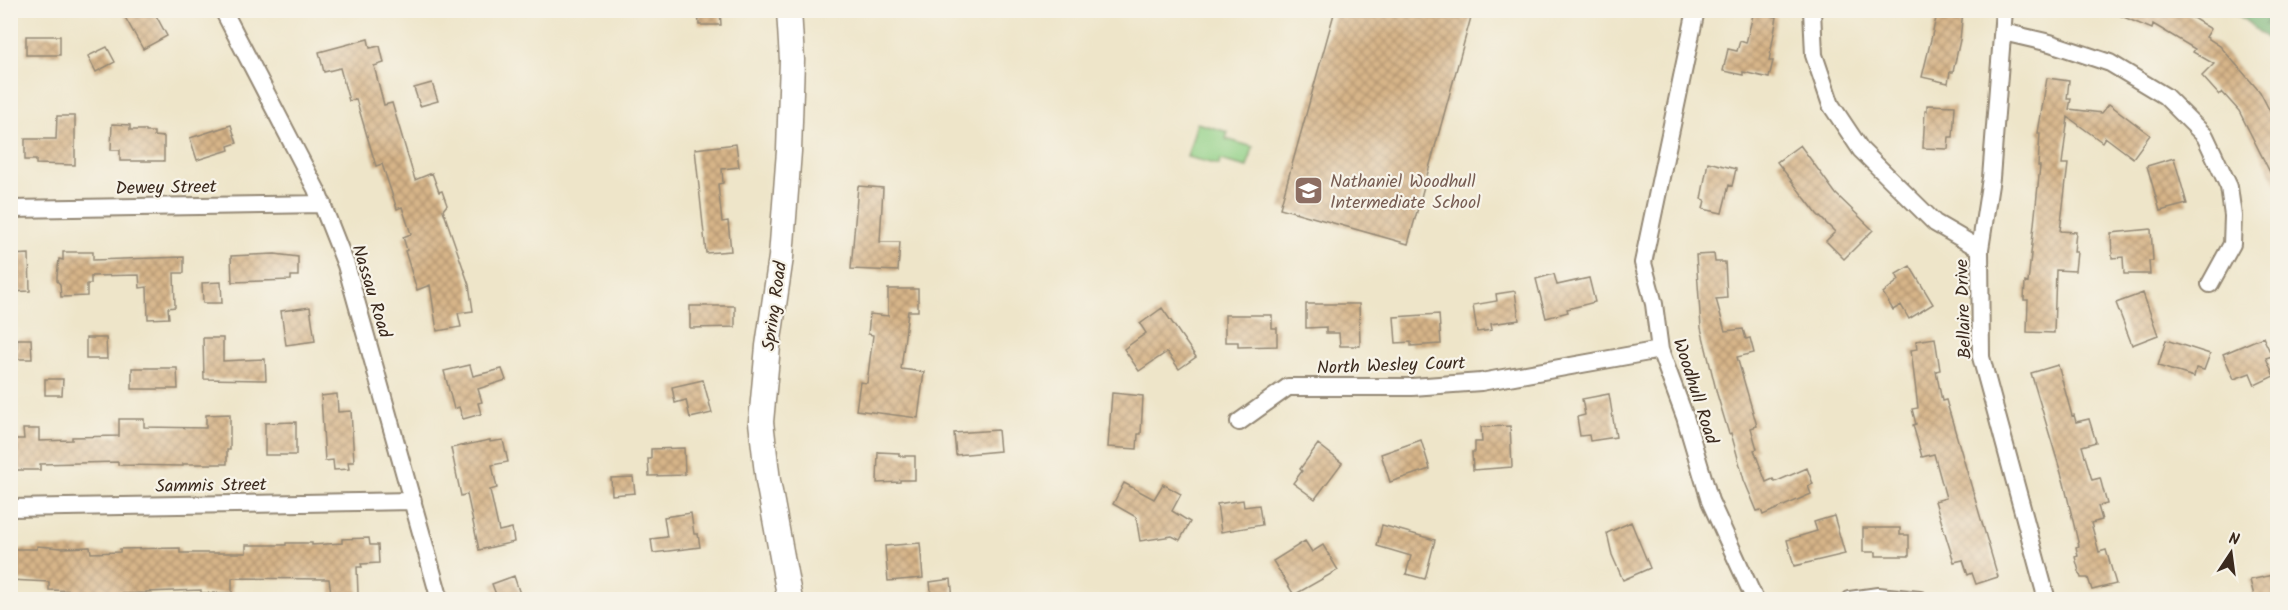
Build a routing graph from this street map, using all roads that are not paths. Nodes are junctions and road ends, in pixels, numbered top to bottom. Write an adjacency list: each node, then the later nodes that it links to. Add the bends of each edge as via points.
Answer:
1 (223, 10): 7 (street, Nassau Road)
2 (789, 10): 16 (main road, Spring Road, via 792,60 788,163 761,422)
3 (1696, 10): 11 (street, Woodhull Road, via 1643,263 1654,304)
4 (1812, 10): 9 (street, via 1814,56 1831,105 1861,150 1935,223)
5 (2004, 10): 6 (street, Bellaire Drive)
6 (2003, 32): 9 (street, Bellaire Drive, via 1991,178); 10 (street, via 2110,63 2165,96 2205,136 2229,187 2233,216 2232,244)
7 (323, 204): 8 (street, Dewey Street); 13 (street, Nassau Road, via 346,265)
8 (10, 209)
9 (1980, 249): 20 (street, Bellaire Drive, via 1981,357)
10 (2210, 284)
11 (1660, 351): 12 (street, North Wesley Court, via 1481,382 1412,387 1288,387); 17 (street, Woodhull Road, via 1710,501)
12 (1239, 422)
13 (413, 501): 14 (street, Sammis Street); 15 (street, Nassau Road)
14 (10, 508)
15 (440, 600)
16 (790, 600)
17 (1755, 600)
18 (1850, 600): 19 (street, via 1878,596)
19 (1920, 600)
20 (2047, 600)

